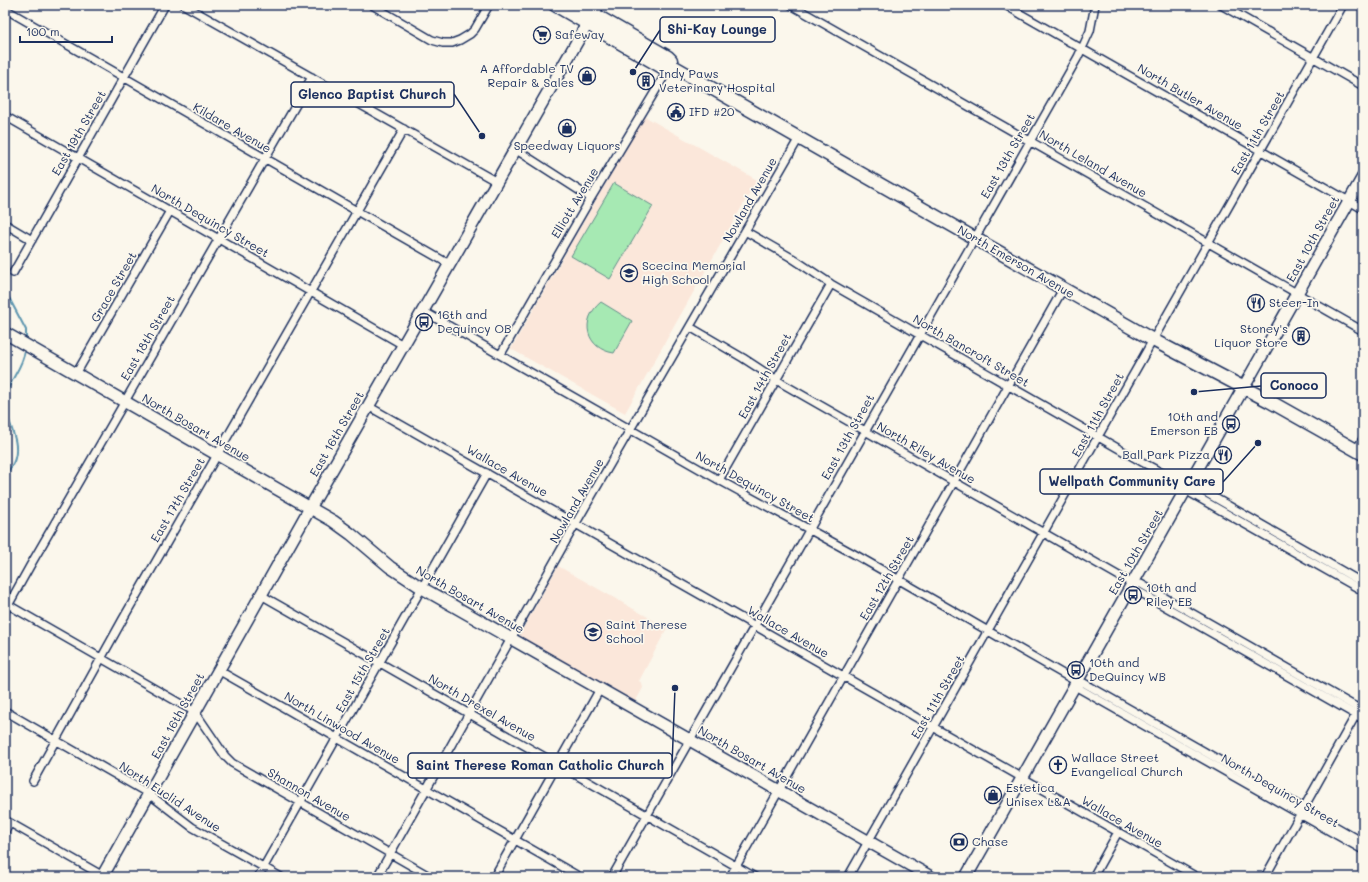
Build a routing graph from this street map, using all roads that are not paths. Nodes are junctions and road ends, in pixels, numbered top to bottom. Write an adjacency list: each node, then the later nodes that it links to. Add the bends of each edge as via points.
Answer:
1 (165, 5): 18 (street, East 19th Street)
2 (184, 5): 17 (street)
3 (372, 5): 4 (street, via 438,42 452,43 468,36 475,29)
4 (489, 5)
5 (555, 5): 13 (main road, North Emerson Avenue)
6 (578, 5): 13 (main road, North Emerson Avenue)
7 (791, 5): 23 (street, North Leland Avenue)
8 (1005, 5): 14 (street, North Butler Avenue)
9 (1095, 5): 14 (street, East 13th Street, via 1092,25)
10 (1221, 5): 15 (street)
11 (1343, 5): 15 (street, East 11th Street)
12 (5, 9): 18 (street, Kildare Avenue)
13 (593, 14): 16 (main road, North Emerson Avenue, via 668,57); 24 (main road, East 16th Street)
14 (1082, 49): 23 (street, East 13th Street); 25 (street, North Butler Avenue)
15 (1313, 57): 19 (street); 25 (street, East 11th Street)
16 (671, 65): 22 (main road, North Emerson Avenue); 30 (street, Elliott Avenue)
17 (312, 77): 21 (street); 27 (street, East 18th Street)
18 (124, 78): 26 (street, East 19th Street); 27 (street, Kildare Avenue)
19 (1363, 86)
20 (5, 116): 26 (street, North Dequincy Street)
21 (404, 129): 29 (street); 34 (street, East 17th Street)
22 (799, 138): 36 (street, Nowland Avenue); 38 (main road, North Emerson Avenue)
23 (1029, 141): 38 (street, East 13th Street); 40 (street, North Leland Avenue)
24 (515, 149): 29 (main road, East 16th Street); 30 (street)
25 (1260, 150): 31 (street, North Butler Avenue); 40 (street, East 11th Street)
26 (78, 158): 33 (street, North Dequincy Street); 39 (street, East 19th Street)
27 (265, 159): 34 (street, Kildare Avenue); 37 (street, East 18th Street)
28 (1363, 177): 31 (main road, East 10th Street)
29 (496, 182): 41 (main road, East 16th Street)
30 (590, 198): 54 (street, Elliott Avenue)
31 (1350, 201): 32 (street, North Butler Avenue); 46 (main road, East 10th Street)
32 (1363, 209)
33 (170, 211): 37 (street, North Dequincy Street); 55 (street, Grace Street)
34 (357, 211): 41 (street, Kildare Avenue); 45 (street, East 17th Street)
35 (5, 224): 39 (street)
36 (744, 231): 43 (street, North Bancroft Street); 48 (street, Nowland Avenue)
37 (218, 238): 45 (street, North Dequincy Street); 59 (street, East 18th Street)
38 (974, 238): 44 (main road, North Emerson Avenue); 51 (street, East 13th Street)
39 (32, 240): 42 (street, East 19th Street)
40 (1208, 243): 46 (street, North Leland Avenue); 52 (street, East 11th Street)
41 (449, 264): 47 (main road, East 16th Street)
42 (13, 273)
43 (831, 284): 51 (street, North Bancroft Street); 56 (street, East 14th Street)
44 (1063, 289): 52 (main road, North Emerson Avenue); 57 (street, East 12th Street)
45 (311, 292): 53 (street, North Dequincy Street); 66 (street, East 17th Street)
46 (1297, 294): 49 (street, North Leland Avenue); 58 (main road, East 10th Street)
47 (423, 311): 53 (main road, East 16th Street); 54 (street, North Dequincy Street)
48 (690, 327): 56 (street, North Riley Avenue); 61 (street, Nowland Avenue)
49 (1363, 331)
50 (5, 333): 55 (main road, North Bosart Avenue)
51 (919, 334): 57 (street, North Bancroft Street); 62 (street, East 13th Street)
52 (1153, 340): 58 (main road, North Emerson Avenue); 63 (street, East 11th Street)
53 (403, 345): 60 (main road, East 16th Street)
54 (501, 354): 61 (street, North Dequincy Street)
55 (76, 374): 59 (main road, North Bosart Avenue)
56 (776, 379): 62 (street, North Riley Avenue); 68 (street, East 14th Street)
57 (1009, 386): 63 (street, North Bancroft Street); 69 (street, East 12th Street)
58 (1244, 388): 65 (main road, North Emerson Avenue); 70 (main road, East 10th Street)
59 (124, 402): 66 (main road, North Bosart Avenue); 82 (street, East 18th Street)
60 (368, 406): 67 (street, Wallace Avenue); 71 (main road, East 16th Street)
61 (631, 430): 68 (street, North Dequincy Street); 72 (street, Nowland Avenue)
62 (865, 431): 69 (street, North Riley Avenue); 73 (street, East 13th Street)
63 (1098, 437): 70 (street, North Bancroft Street); 74 (street, East 11th Street)
64 (1363, 438): 65 (street)
65 (1360, 452)
66 (217, 455): 71 (main road, North Bosart Avenue); 87 (street, East 17th Street)
67 (487, 473): 72 (street, Wallace Avenue); 79 (street, East 15th Street)
68 (719, 480): 73 (street, North Dequincy Street)
69 (954, 482): 74 (street, North Riley Avenue); 76 (street, East 12th Street)
70 (1188, 487): 75 (street, North Bancroft Street, via 1192,494); 78 (main road, East 10th Street)
71 (310, 508): 79 (main road, North Bosart Avenue, via 347,530 390,567); 81 (main road, East 16th Street)
72 (576, 523): 83 (street, Wallace Avenue); 85 (street, Nowland Avenue)
73 (809, 529): 76 (street, North Dequincy Street); 83 (street, East 13th Street)
74 (1044, 533): 78 (street, North Riley Avenue); 84 (street, East 11th Street)
75 (1299, 550): 77 (street, North Bancroft Street); 80 (street, North Bancroft Street)
76 (899, 580): 84 (street, North Dequincy Street); 90 (street, East 12th Street)
77 (1363, 583)
78 (1133, 584): 86 (street, North Riley Avenue, via 1136,590); 91 (main road, East 10th Street)
79 (422, 588): 85 (main road, North Bosart Avenue); 88 (street, East 15th Street)
80 (1363, 591)
81 (261, 595): 88 (street, North Drexel Avenue); 89 (main road, East 16th Street)
82 (6, 607): 87 (street)
83 (755, 625): 90 (street, Wallace Avenue); 102 (street, East 13th Street)
84 (988, 631): 91 (street, North Dequincy Street); 99 (street, East 11th Street)
85 (511, 638): 92 (main road, North Bosart Avenue); 96 (street, Nowland Avenue)
86 (1244, 647): 93 (street, North Riley Avenue); 97 (street, North Riley Avenue)
87 (102, 658): 95 (street); 101 (street, East 17th Street)
88 (380, 663): 96 (street, North Drexel Avenue); 100 (street, East 15th Street)
89 (218, 670): 95 (main road, East 16th Street); 100 (street, North Linwood Avenue)
90 (844, 676): 99 (street, Wallace Avenue); 107 (street, East 12th Street)
91 (1077, 682): 104 (main road, East 10th Street); 110 (street, North Dequincy Street, via 1080,689)
92 (600, 689): 102 (main road, North Bosart Avenue); 103 (street)
93 (1362, 707): 97 (street)
94 (5, 711): 101 (street, North Euclid Avenue)
95 (195, 712): 108 (main road, East 16th Street); 109 (street, Shannon Avenue, via 229,762)
96 (469, 714): 103 (street, North Drexel Avenue); 106 (street, Nowland Avenue)
97 (1355, 715): 98 (street, North Riley Avenue); 110 (street)
98 (1363, 719)
99 (933, 727): 104 (street, Wallace Avenue); 116 (street, East 11th Street)
100 (337, 738): 106 (street, North Linwood Avenue); 109 (street, East 15th Street)
101 (56, 740): 105 (street, East 17th Street); 108 (street, North Euclid Avenue)
102 (690, 740): 107 (main road, North Bosart Avenue); 111 (street, East 13th Street)
103 (558, 764): 111 (street, North Drexel Avenue); 115 (street)
104 (1023, 778): 114 (street, Wallace Avenue); 134 (main road, East 10th Street)
105 (33, 781)
106 (426, 789): 115 (street, North Linwood Avenue); 119 (street, Nowland Avenue)
107 (779, 791): 116 (main road, North Bosart Avenue); 120 (street, East 12th Street)
108 (149, 794): 121 (street, North Euclid Avenue, via 192,827); 122 (main road, East 16th Street)
109 (300, 802): 119 (street, Shannon Avenue); 121 (street, East 15th Street)
110 (1301, 811): 117 (street, North Dequincy Street); 118 (street, North Dequincy Street); 137 (street)
111 (647, 815): 120 (street, North Drexel Avenue); 129 (street, East 13th Street)
112 (7, 822): 113 (street); 122 (street)
113 (5, 831)
114 (1118, 832): 135 (street); 136 (street, Wallace Avenue)
115 (515, 840): 127 (street); 128 (street, North Linwood Avenue)
116 (868, 842): 132 (street, East 11th Street); 133 (main road, North Bosart Avenue)
117 (1363, 842)
118 (1363, 850)
119 (390, 854): 125 (street, Nowland Avenue); 126 (street, Shannon Avenue)
120 (736, 866): 130 (street, East 12th Street); 131 (street, North Drexel Avenue)
121 (264, 867): 123 (street, East 15th Street); 124 (street, North Euclid Avenue)
122 (103, 877)
123 (258, 877)
124 (281, 877)
125 (377, 877)
126 (431, 877)
127 (494, 877)
128 (580, 877)
129 (612, 877)
130 (730, 877)
131 (755, 877)
132 (848, 877)
133 (931, 877)
134 (966, 877)
135 (1093, 877)
136 (1197, 877)
137 (1265, 877)

